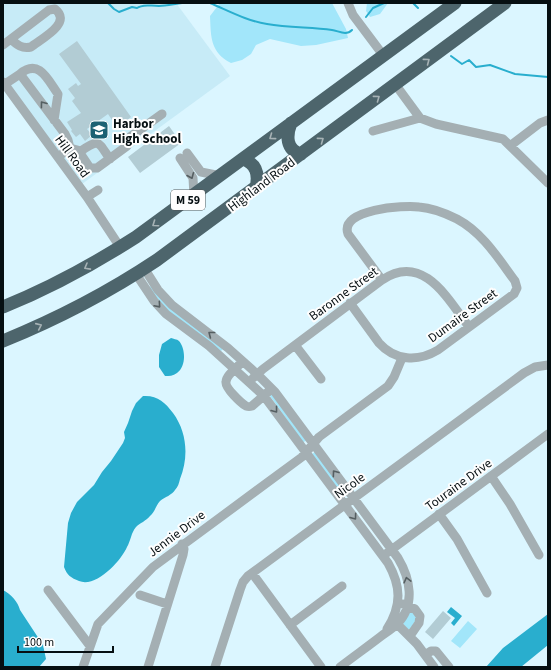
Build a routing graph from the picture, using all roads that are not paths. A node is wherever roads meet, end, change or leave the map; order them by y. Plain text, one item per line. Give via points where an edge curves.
1 (348, 3) edge
2 (455, 3) edge
3 (505, 3) edge
4 (11, 39) junction
5 (3, 45) edge
6 (383, 55) junction
7 (20, 74) junction
8 (4, 83) edge
9 (395, 84) junction
10 (162, 114) dead end
11 (420, 118) junction
12 (54, 120) junction
13 (548, 120) edge
14 (291, 123) junction
15 (373, 131) dead end
16 (510, 146) junction
17 (70, 148) junction
18 (81, 151) junction
19 (301, 154) junction
20 (58, 157) junction
21 (110, 159) junction
22 (243, 159) junction
23 (221, 176) junction
24 (548, 183) edge
25 (256, 188) junction
26 (98, 190) dead end
27 (194, 196) junction
28 (87, 197) junction
29 (120, 247) junction
30 (140, 271) junction
31 (382, 280) junction
32 (350, 303) junction
33 (3, 307) edge
34 (468, 327) junction
35 (3, 341) edge
36 (296, 344) junction
37 (228, 348) junction
38 (221, 356) junction
39 (402, 358) junction
40 (243, 361) junction
41 (548, 366) edge
42 (236, 369) junction
43 (257, 374) junction
44 (321, 379) dead end
45 (250, 382) junction
46 (272, 388) junction
47 (264, 396) junction
48 (546, 439) edge
49 (313, 444) junction
50 (306, 452) junction
51 (491, 476) junction
52 (354, 498) junction
53 (345, 504) junction
54 (439, 514) junction
55 (182, 544) junction
56 (391, 550) junction
57 (539, 554) dead end
58 (382, 556) junction
59 (252, 573) junction
60 (342, 586) dead end
61 (48, 590) dead end
62 (487, 593) dead end
63 (140, 595) dead end
64 (398, 602) junction
65 (168, 604) junction
66 (408, 606) junction
67 (397, 624) junction
68 (290, 625) junction
69 (381, 636) junction
70 (410, 636) junction
71 (90, 646) junction
72 (425, 655) junction
73 (83, 667) edge
74 (148, 667) edge
75 (215, 667) edge
76 (321, 667) edge
77 (340, 667) edge
78 (434, 667) edge
79 (449, 667) edge

1 - 6 street via 353,15
2 - 6 highway, M 59
9 -> 3 highway, Highland Road / M 59
4 - 4 street via 49,10 55,9 61,17 59,24 31,47 22,47
4 - 5 street
6 - 14 highway, M 59
7 - 8 street
12 -> 7 street
7 - 12 street via 31,67 42,72 58,94
8 - 20 street, Hill Road
9 - 11 street
19 -> 9 highway, Highland Road / M 59
10 - 21 street via 130,137 127,146
11 - 15 street
11 - 16 street via 503,139
12 - 17 street via 65,134
13 - 16 street via 540,123
14 - 19 highway via 289,144 294,151
14 -> 22 highway, M 59
16 - 24 street
17 - 18 street
17 - 20 street
18 - 21 street via 96,143
18 - 21 street via 93,169
19 - 25 highway, Highland Road / M 59
20 - 28 street, Hill Road
22 - 23 highway, M 59
22 - 25 highway via 256,169
23 - 27 highway, M 59
23 -> 27 street via 201,172 184,155 193,178
25 - 30 highway, Highland Road / M 59
26 - 28 street
27 -> 29 highway, M 59
28 - 29 street, Hill Road
29 -> 33 highway, M 59 via 66,278
35 -> 30 highway, Highland Road / M 59 via 74,309
37 -> 30 street via 172,306
30 -> 38 street via 154,301 166,314
31 - 32 street, Baronne Street
31 - 34 street, Baronne Street via 394,273 406,271 425,276 440,288
31 - 34 street, Dumaire Street via 348,234 347,228 352,220 377,210 398,206 419,207 449,215 476,232 516,281 517,286 516,291
32 - 36 street, Baronne Street
32 - 39 street via 381,346
34 - 39 street, Dumaire Street via 433,353 419,358
36 - 43 street, Baronne Street
36 - 44 street
37 - 38 street
37 - 40 street
38 - 42 street
39 - 49 street, Jennie Drive via 388,386
40 - 42 street
40 - 43 street
41 - 52 street, Nicole via 538,366 526,371
42 - 45 street
42 - 47 street via 227,379 226,385 244,404 252,406
43 - 45 street, Baronne Street
43 - 46 street
45 - 47 street
46 - 47 street
46 - 49 street
47 -> 50 street
48 - 51 street, Touraine Drive
49 - 50 street, Jennie Drive
52 -> 49 street
50 - 53 street
50 - 55 street, Jennie Drive
51 - 54 street, Touraine Drive
51 - 57 street
52 - 53 street, Nicole
52 - 56 street
53 -> 58 street
53 - 59 street, Nicole
54 - 56 street, Touraine Drive
54 - 62 street via 457,539
55 - 65 street via 184,551
55 - 71 street, Jennie Drive via 152,566 99,622
56 - 58 street, Touraine Drive
66 -> 56 street via 406,575
58 - 64 street via 395,578
59 - 68 street
59 - 75 street, Nicole via 241,586
60 - 68 street
61 - 71 street
63 - 65 street
64 - 66 street
64 - 69 street via 394,616
65 - 74 street
66 - 67 street
66 - 70 street via 417,610 420,616 419,623
67 - 69 street
67 - 70 street
68 - 76 street
69 - 77 street
70 - 72 street
71 - 73 street, Jennie Drive
72 - 78 street
72 - 79 street via 431,651 438,652

